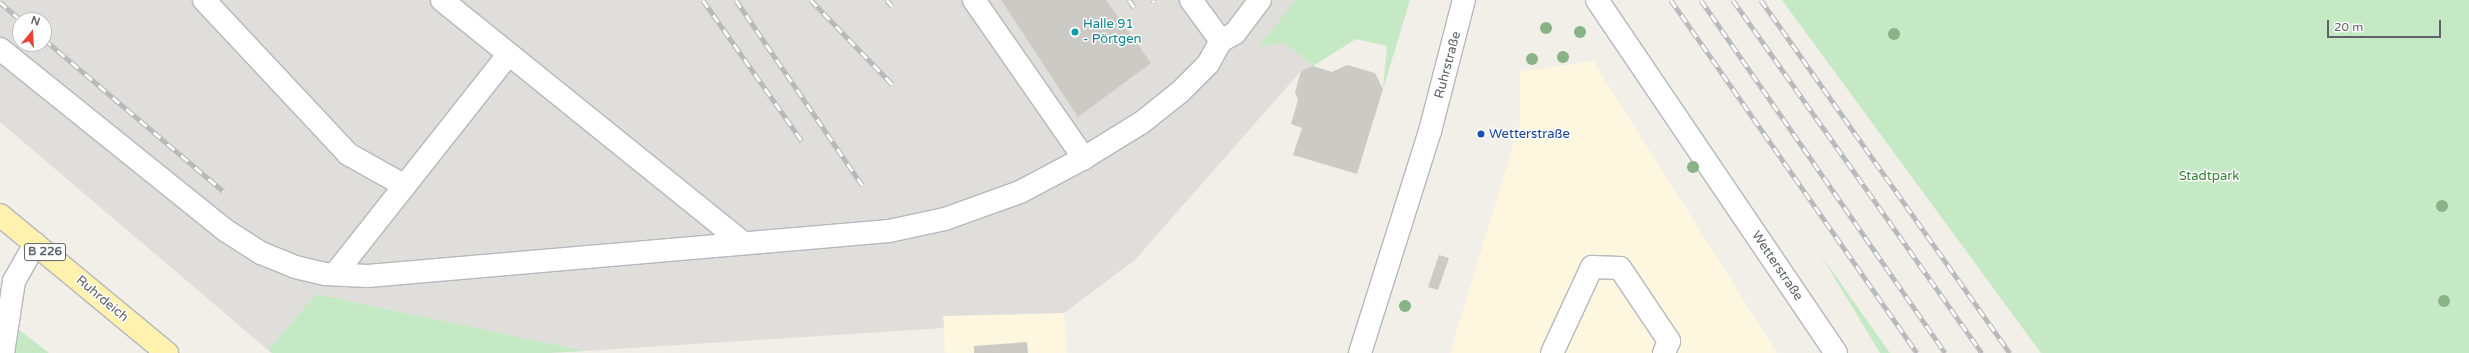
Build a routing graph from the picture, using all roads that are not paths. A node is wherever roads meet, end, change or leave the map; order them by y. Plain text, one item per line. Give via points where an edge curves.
1 (204, 0) edge
2 (442, 0) edge
3 (974, 0) edge
4 (1191, 0) edge
5 (1260, 0) edge
6 (1464, 0) edge
7 (1597, 0) edge
8 (1221, 41) junction
9 (0, 49) edge
10 (509, 54) junction
11 (1084, 158) junction
12 (405, 186) junction
13 (0, 215) edge
14 (743, 243) junction
15 (36, 244) junction
16 (335, 274) junction
17 (3, 353) edge
18 (167, 353) edge
19 (1360, 353) edge
20 (1552, 353) edge
21 (1664, 353) edge
22 (1836, 353) edge

1 - 12 street via 348,154
2 - 10 street
3 - 11 street
4 - 8 street
5 - 8 street via 1235,33
6 - 19 street, Ruhrstraße via 1430,131
7 - 22 street, Wetterstraße
8 - 11 street via 1208,64 1180,92 1141,123
9 - 16 street via 225,230 261,253 295,267
10 - 12 street
10 - 14 street
11 - 14 street via 1020,192 945,219 889,231
12 - 16 street
13 - 15 main road, Ruhrdeich / B 226
14 - 16 street via 368,276
15 - 17 street via 14,281
15 - 18 main road, Ruhrdeich / B 226
20 - 21 street via 1592,267 1620,268 1669,340

